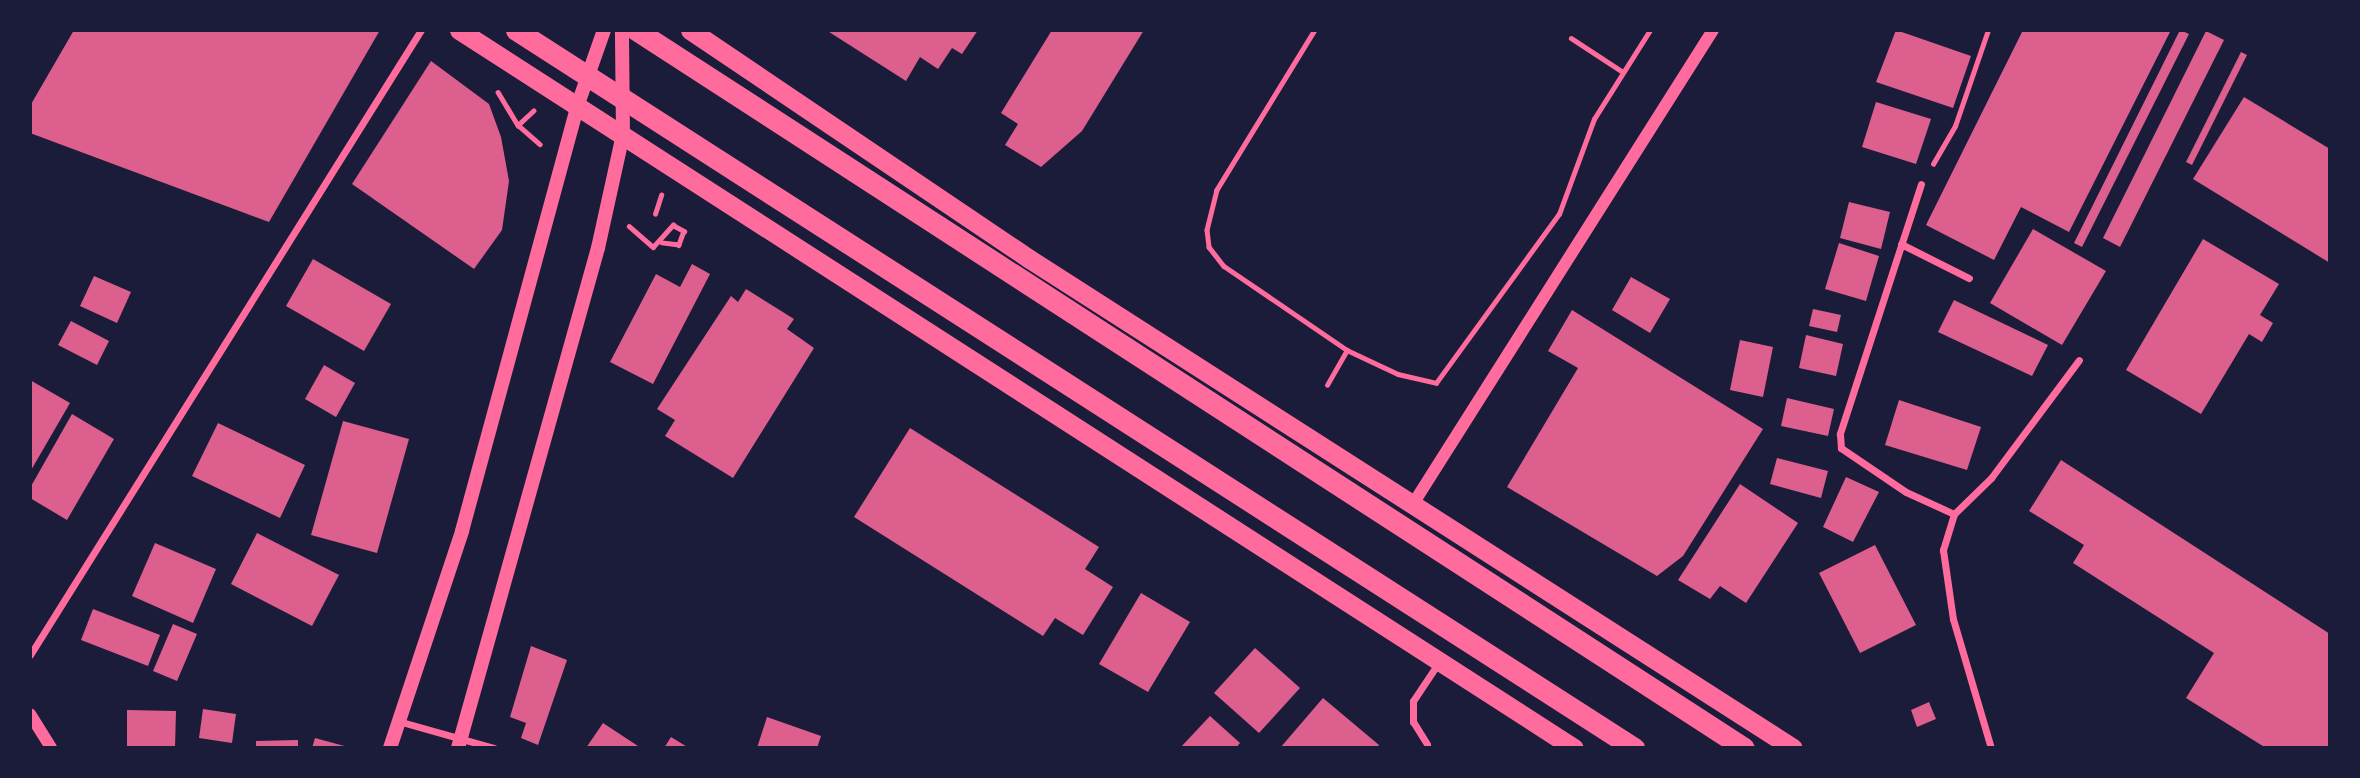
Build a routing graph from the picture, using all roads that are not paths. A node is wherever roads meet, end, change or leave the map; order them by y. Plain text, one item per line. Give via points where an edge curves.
1 (421, 30) edge
2 (459, 30) edge
3 (516, 30) edge
4 (604, 30) edge
5 (622, 30) edge
6 (636, 30) edge
7 (690, 30) edge
8 (1713, 30) edge
9 (578, 104) junction
10 (623, 134) junction
11 (1921, 184) road end
12 (1901, 244) junction
13 (1969, 278) dead end
14 (2080, 360) dead end
15 (1413, 504) junction
16 (1954, 514) junction
17 (30, 655) edge
18 (1439, 662) junction
19 (30, 714) edge
20 (398, 721) junction
21 (460, 743) edge
22 (1427, 744) dead end
23 (51, 748) edge
24 (390, 748) edge
25 (494, 748) edge
26 (1574, 748) edge
27 (1634, 748) edge
28 (1744, 748) edge
29 (1793, 748) edge
30 (1991, 748) edge

1 - 17 street
2 - 9 highway
3 - 27 highway
4 - 9 main road
5 - 10 main road
6 - 28 highway
7 - 15 highway via 1028,258
8 - 15 street
9 - 10 highway
9 - 20 main road via 462,531
10 - 18 highway
10 - 21 main road via 598,248
11 - 12 street
12 - 13 street
12 - 16 street via 1840,434 1841,448 1906,492
14 - 16 street via 1991,478
15 - 29 highway
16 - 30 street via 1943,550 1953,619
18 - 22 street via 1413,701 1413,722
18 - 26 highway
19 - 23 street
20 - 21 street
20 - 24 main road
21 - 25 street

